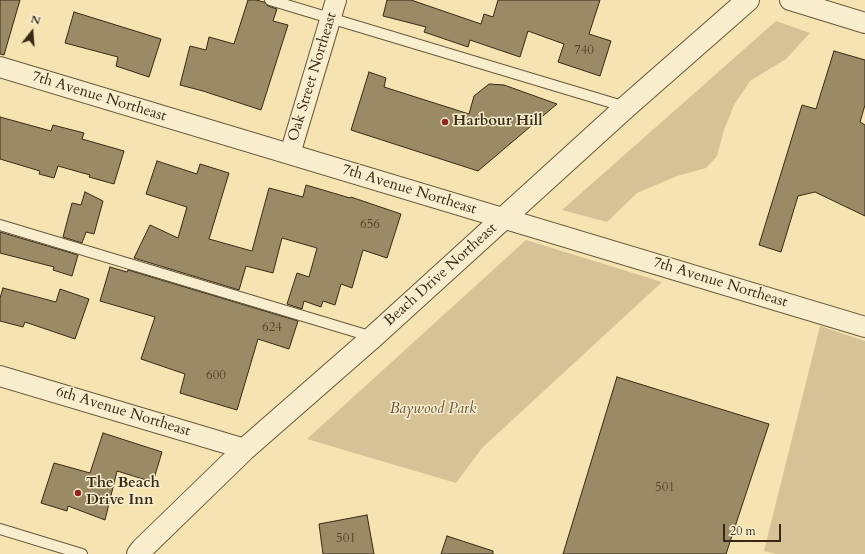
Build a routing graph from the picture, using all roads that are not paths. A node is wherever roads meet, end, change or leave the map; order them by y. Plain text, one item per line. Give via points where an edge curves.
1 (270, 0) edge
2 (748, 0) edge
3 (790, 0) edge
4 (334, 9) edge
5 (865, 23) edge
6 (0, 67) edge
7 (626, 107) junction
8 (290, 154) junction
9 (504, 218) junction
10 (0, 225) edge
11 (865, 327) edge
12 (372, 337) junction
13 (0, 376) edge
14 (245, 450) junction
15 (0, 529) edge
16 (82, 554) edge
17 (138, 554) edge

1 - 4 lane
2 - 7 street, Beach Drive Northeast
3 - 5 street
4 - 7 lane
4 - 8 street, Oak Street Northeast
6 - 8 street, 7th Avenue Northeast
7 - 9 street, Beach Drive Northeast
8 - 9 street, 7th Avenue Northeast
9 - 11 street, 7th Avenue Northeast
9 - 12 street, Beach Drive Northeast
10 - 12 lane
12 - 14 street, Beach Drive Northeast
13 - 14 street, 6th Avenue Northeast
14 - 17 street, Beach Drive Northeast
15 - 16 lane

